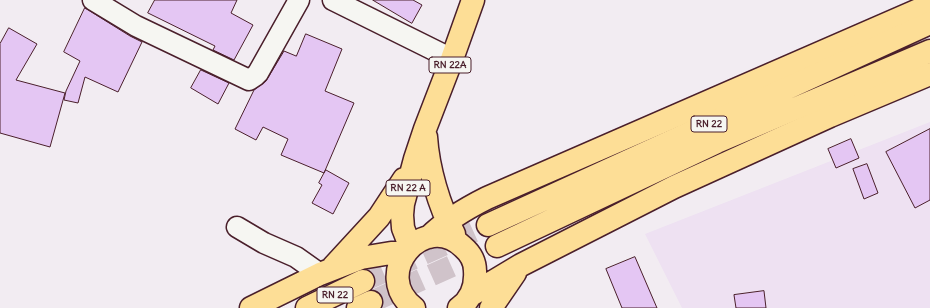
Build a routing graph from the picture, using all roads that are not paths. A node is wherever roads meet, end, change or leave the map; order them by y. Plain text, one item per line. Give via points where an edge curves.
1 (93, 0) edge
2 (299, 0) edge
3 (333, 0) edge
4 (473, 0) edge
5 (930, 5) edge
6 (930, 23) edge
7 (930, 51) edge
8 (452, 59) junction
9 (930, 74) edge
10 (425, 130) junction
11 (415, 159) junction
12 (447, 221) junction
13 (488, 225) tunnel mouth
14 (237, 227) dead end
15 (458, 242) junction
16 (414, 245) junction
17 (496, 246) tunnel mouth
18 (521, 265) junction
19 (325, 273) junction
20 (363, 281) tunnel mouth
21 (465, 302) edge
22 (251, 308) edge
23 (307, 308) edge
24 (414, 308) edge
25 (491, 308) edge

1 - 2 street via 136,26 249,80 258,73
3 - 8 street
4 - 8 main road, RN 22A
5 - 12 main road via 487,198
6 - 13 main road, RN 22
7 - 17 main road, RN 22 via 717,142
8 - 10 main road, RN 22A
9 - 18 main road via 674,187
10 - 11 main road, RN 22 A
10 - 12 main road via 431,173
11 - 16 main road, RN 22 A via 402,215 403,228
11 - 19 main road via 379,217
12 - 15 main road
12 - 16 main road
14 - 19 street
15 - 16 main road via 439,236
15 - 21 main road via 469,253 475,266 476,281
16 - 19 main road via 391,253 361,258
16 - 24 main road via 400,263 398,274 402,295
18 - 21 main road
18 - 25 main road
19 - 22 main road
20 - 23 main road, RN 22

